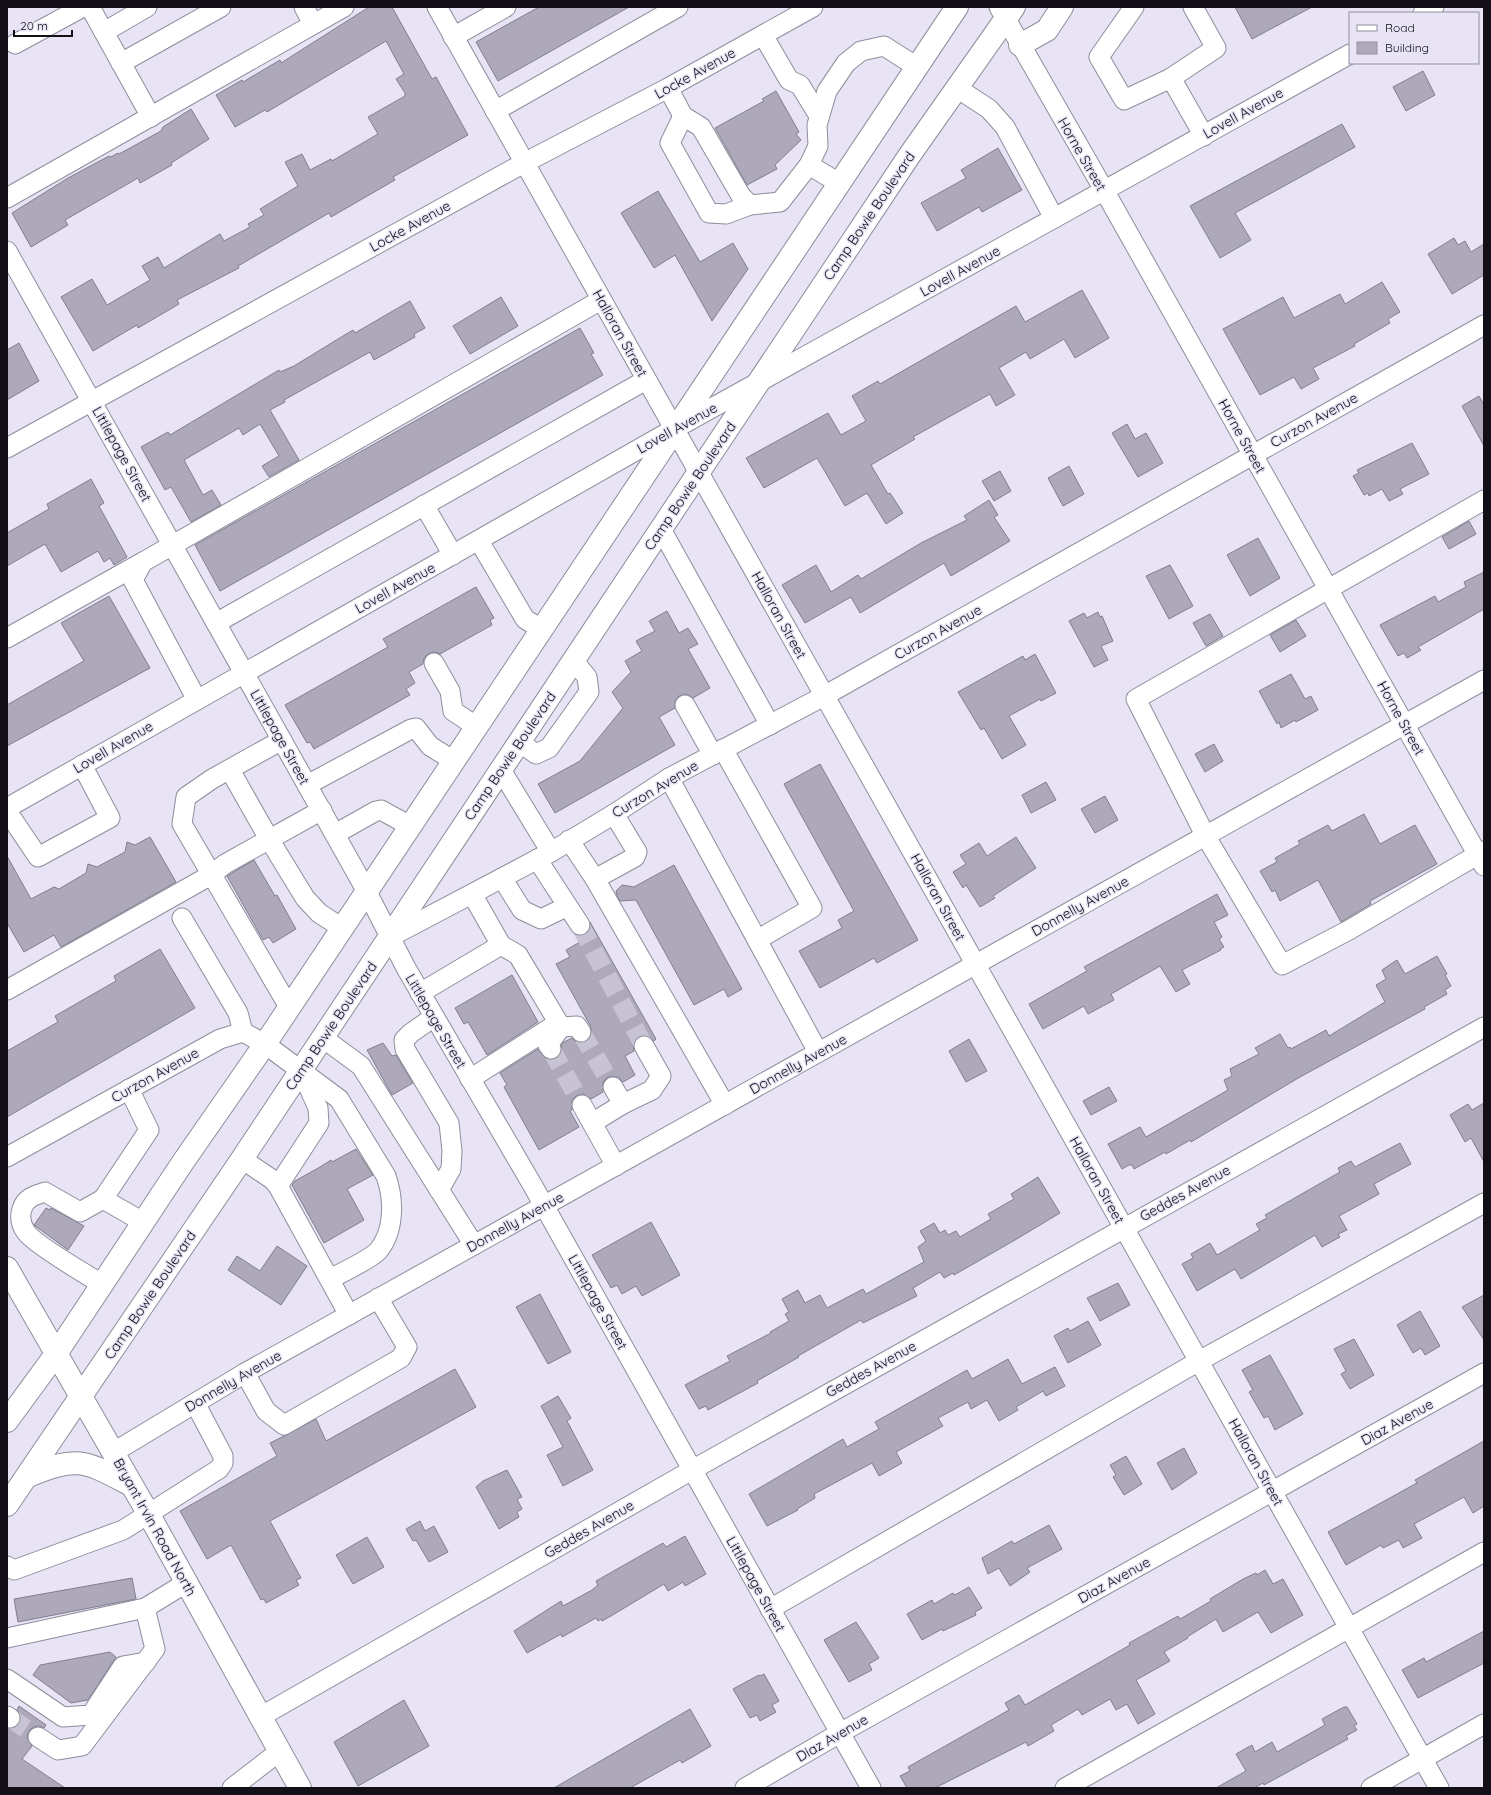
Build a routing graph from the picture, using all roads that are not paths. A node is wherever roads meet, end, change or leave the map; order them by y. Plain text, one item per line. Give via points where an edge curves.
1 (83, 7) edge
2 (90, 7) edge
3 (147, 7) edge
4 (221, 7) edge
5 (304, 7) edge
6 (344, 7) edge
7 (437, 7) edge
8 (506, 7) edge
9 (678, 7) edge
10 (814, 7) edge
11 (957, 7) edge
12 (1062, 7) edge
13 (1134, 7) edge
14 (1193, 7) edge
15 (1434, 7) edge
16 (1006, 11) edge
17 (1425, 12) edge
18 (783, 14) edge
19 (313, 24) junction
20 (104, 32) junction
21 (764, 35) junction
22 (453, 36) junction
23 (15, 44) dead end
24 (1020, 45) junction
25 (1349, 55) edge
26 (121, 63) junction
27 (917, 67) junction
28 (1171, 78) junction
29 (668, 88) junction
30 (957, 88) junction
31 (495, 111) junction
32 (151, 116) junction
33 (683, 116) junction
34 (819, 116) junction
35 (1204, 136) junction
36 (524, 163) junction
37 (809, 165) junction
38 (839, 183) junction
39 (1104, 190) junction
40 (7, 198) edge
41 (750, 205) junction
42 (1054, 218) junction
43 (7, 251) edge
44 (602, 300) junction
45 (1484, 325) edge
46 (646, 380) junction
47 (758, 385) junction
48 (92, 401) junction
49 (674, 429) junction
50 (7, 448) edge
51 (1253, 455) junction
52 (699, 472) junction
53 (1484, 500) edge
54 (424, 505) junction
55 (661, 529) junction
56 (479, 540) junction
57 (173, 545) junction
58 (453, 555) junction
59 (143, 562) junction
60 (1329, 590) junction
61 (216, 623) junction
62 (541, 629) junction
63 (7, 638) edge
64 (574, 661) junction
65 (434, 663) dead end
66 (244, 673) junction
67 (1484, 680) edge
68 (824, 696) junction
69 (197, 700) junction
70 (686, 705) dead end
71 (1404, 724) junction
72 (770, 725) junction
73 (477, 727) junction
74 (282, 740) junction
75 (519, 742) junction
76 (718, 752) junction
77 (454, 761) junction
78 (82, 765) junction
79 (230, 770) junction
80 (501, 770) junction
81 (669, 778) junction
82 (307, 785) junction
83 (7, 808) edge
84 (322, 810) junction
85 (7, 811) edge
86 (614, 814) junction
87 (410, 826) junction
88 (335, 834) junction
89 (1206, 835) junction
90 (269, 839) junction
91 (569, 840) junction
92 (544, 855) junction
93 (1482, 857) edge
94 (211, 875) junction
95 (502, 878) junction
96 (595, 879) junction
97 (366, 890) junction
98 (472, 894) junction
99 (566, 907) junction
100 (182, 918) dead end
101 (580, 925) tunnel mouth
102 (342, 928) junction
103 (390, 937) junction
104 (757, 940) junction
105 (501, 945) junction
106 (976, 964) junction
107 (7, 990) edge
108 (420, 993) junction
109 (290, 1007) junction
110 (434, 1017) junction
111 (559, 1025) junction
112 (1484, 1027) edge
113 (243, 1032) junction
114 (581, 1032) tunnel mouth
115 (323, 1038) junction
116 (265, 1044) junction
117 (644, 1046) tunnel mouth
118 (551, 1049) tunnel mouth
119 (818, 1052) junction
120 (301, 1070) junction
121 (470, 1079) junction
122 (614, 1087) tunnel mouth
123 (129, 1089) junction
124 (623, 1104) junction
125 (582, 1105) tunnel mouth
126 (725, 1105) junction
127 (592, 1123) junction
128 (7, 1157) edge
129 (242, 1159) junction
130 (616, 1166) junction
131 (278, 1186) junction
132 (439, 1190) junction
133 (103, 1199) junction
134 (1484, 1203) edge
135 (544, 1206) junction
136 (143, 1222) junction
137 (1123, 1228) junction
138 (474, 1245) junction
139 (7, 1268) edge
140 (330, 1279) junction
141 (102, 1284) junction
142 (378, 1298) junction
143 (349, 1315) junction
144 (56, 1354) junction
145 (1199, 1361) junction
146 (245, 1373) junction
147 (1484, 1373) edge
148 (81, 1398) junction
149 (196, 1403) junction
150 (7, 1421) edge
151 (114, 1452) junction
152 (692, 1470) junction
153 (28, 1476) junction
154 (131, 1485) junction
155 (1272, 1492) junction
156 (7, 1505) edge
157 (148, 1513) junction
158 (1484, 1552) edge
159 (9, 1573) edge
160 (186, 1583) junction
161 (145, 1608) junction
162 (770, 1609) junction
163 (1349, 1629) junction
164 (7, 1638) edge
165 (146, 1662) junction
166 (7, 1679) edge
167 (260, 1717) junction
168 (1484, 1724) edge
169 (840, 1733) junction
170 (38, 1737) tunnel mouth
171 (280, 1751) junction
172 (1423, 1759) junction
173 (232, 1788) edge
174 (300, 1788) edge
175 (746, 1788) edge
176 (871, 1788) edge
177 (1065, 1788) edge
178 (1371, 1788) edge
179 (1439, 1788) edge

1 - 23 street
2 - 20 street
3 - 20 street
4 - 26 street
5 - 19 street
6 - 19 street
7 - 22 street, Halloran Street
8 - 22 street
9 - 31 street
10 - 18 street, Locke Avenue
11 - 27 main road
12 - 24 main road via 1047,30
13 - 28 street via 1099,57 1124,100
14 - 28 street via 1216,48
15 - 17 street
16 - 24 street, Horne Street
16 - 30 main road, Camp Bowie Boulevard
18 - 21 street, Locke Avenue
19 - 32 street
20 - 26 street
21 - 29 street, Locke Avenue
21 - 34 street via 789,80 800,85
22 - 31 street, Halloran Street
24 - 39 street, Horne Street
25 - 35 street, Lovell Avenue
26 - 32 street
27 - 34 street via 884,46 861,51 846,63 827,91
27 - 38 main road
28 - 35 street
29 - 33 street
29 - 36 street, Locke Avenue
30 - 42 street via 989,109 1005,127
30 - 47 main road, Camp Bowie Boulevard via 908,156
31 - 36 street, Halloran Street
32 - 40 street
33 - 41 street via 701,127 741,196
33 - 41 street via 670,143 709,213 726,214
34 - 37 street via 818,146
35 - 39 street, Lovell Avenue
36 - 44 street, Halloran Street
36 - 48 street, Locke Avenue
37 - 38 street
37 - 41 street via 780,202
38 - 49 main road
39 - 42 street, Lovell Avenue
39 - 51 street, Horne Street
42 - 47 street, Lovell Avenue
43 - 48 street, Littlepage Street
44 - 46 street, Halloran Street
44 - 57 street
45 - 51 street, Curzon Avenue
46 - 49 street, Halloran Street
46 - 54 street
47 - 49 street, Lovell Avenue
47 - 52 main road, Camp Bowie Boulevard
48 - 50 street, Locke Avenue
48 - 57 street, Littlepage Street
49 - 52 street, Halloran Street
49 - 56 street, Lovell Avenue
49 - 62 main road
51 - 60 street, Horne Street
51 - 68 street, Curzon Avenue
52 - 55 main road, Camp Bowie Boulevard
52 - 68 street, Halloran Street
53 - 60 street
54 - 58 street
54 - 61 street
55 - 64 main road, Camp Bowie Boulevard
55 - 72 street
56 - 58 street, Lovell Avenue
56 - 62 street via 525,619
57 - 59 street
57 - 61 street, Littlepage Street
58 - 66 street, Lovell Avenue
59 - 63 street
59 - 69 street via 133,580
60 - 71 street, Horne Street
60 - 89 street via 1136,699
61 - 66 street, Littlepage Street
62 - 73 main road
64 - 75 main road, Camp Bowie Boulevard
64 - 75 street via 587,678 589,692 549,748 536,754
65 - 73 street via 450,692 453,711
66 - 69 street, Lovell Avenue
66 - 74 street, Littlepage Street
67 - 71 street, Donnelly Avenue
68 - 72 street, Curzon Avenue
68 - 106 street, Halloran Street
69 - 78 street, Lovell Avenue
70 - 76 street
71 - 89 street, Donnelly Avenue
71 - 93 street, Horne Street
72 - 76 street, Curzon Avenue
73 - 77 main road
74 - 79 street
74 - 82 street, Littlepage Street
75 - 80 main road, Camp Bowie Boulevard
76 - 81 street, Curzon Avenue
76 - 104 street via 812,908
77 - 82 street via 430,746 416,728
77 - 87 main road
78 - 83 street, Lovell Avenue
78 - 85 street via 110,818 38,856
79 - 90 street
79 - 94 street via 186,797 182,824
80 - 92 street
80 - 103 main road, Camp Bowie Boulevard
81 - 86 street, Curzon Avenue
81 - 104 street
82 - 84 street, Littlepage Street
84 - 88 street, Littlepage Street
84 - 90 street
86 - 91 street, Curzon Avenue
86 - 96 street via 637,852 635,857
87 - 88 street via 381,810
87 - 97 main road
88 - 97 street, Littlepage Street
89 - 93 street via 1282,965
89 - 106 street, Donnelly Avenue
90 - 94 street
90 - 102 street via 305,898 319,913
91 - 92 street, Curzon Avenue
91 - 96 street
92 - 95 street, Curzon Avenue
92 - 99 street
94 - 107 street
94 - 109 street
95 - 98 street, Curzon Avenue
95 - 99 street via 522,910 541,919
96 - 126 street
97 - 102 main road
97 - 103 street, Littlepage Street
98 - 103 street, Curzon Avenue
98 - 105 street
99 - 101 street
100 - 113 street via 238,1013
102 - 109 main road
103 - 108 street, Littlepage Street
103 - 115 main road, Camp Bowie Boulevard
104 - 119 street
105 - 108 street
105 - 111 street via 518,955
106 - 119 street, Donnelly Avenue
106 - 137 street, Halloran Street
108 - 110 street, Littlepage Street
109 - 116 main road
110 - 121 street, Littlepage Street
110 - 132 street via 404,1040 405,1049 449,1123 451,1169
111 - 114 street via 576,1026
111 - 118 street via 548,1045
111 - 121 street
112 - 137 street, Geddes Avenue
113 - 116 street
113 - 123 street, Curzon Avenue via 220,1039
115 - 120 main road, Camp Bowie Boulevard
115 - 132 street via 361,1066
116 - 120 street
116 - 136 main road
117 - 124 street via 661,1076 652,1090
119 - 126 street, Donnelly Avenue
120 - 129 main road, Camp Bowie Boulevard
120 - 131 street via 318,1108 319,1123
120 - 140 street via 333,1093 344,1105 386,1176 390,1194 391,1216 386,1237 378,1251
121 - 135 street, Littlepage Street
122 - 124 street
123 - 128 street, Curzon Avenue
123 - 133 street via 149,1130
124 - 127 street
125 - 127 street
126 - 130 street, Donnelly Avenue
127 - 130 street
129 - 131 street
129 - 148 main road, Camp Bowie Boulevard
130 - 135 street, Donnelly Avenue
131 - 140 street
132 - 138 street
133 - 136 street
133 - 141 street via 80,1212 45,1192 33,1195 23,1204 20,1216 21,1224 30,1237
134 - 145 street
135 - 138 street, Donnelly Avenue
135 - 152 street, Littlepage Street
136 - 141 main road
137 - 145 street, Halloran Street
137 - 152 street, Geddes Avenue
138 - 142 street, Donnelly Avenue
139 - 144 main road, Bryant Irvin Road North
140 - 143 street
141 - 144 main road
142 - 143 street, Donnelly Avenue
142 - 146 street via 407,1346 401,1358 328,1401 284,1425 266,1411
143 - 146 street, Donnelly Avenue
144 - 148 main road, Bryant Irvin Road North
144 - 150 main road
145 - 155 street, Halloran Street
145 - 162 street
146 - 149 street, Donnelly Avenue
147 - 155 street, Diaz Avenue
148 - 151 main road, Bryant Irvin Road North
148 - 153 main road, Camp Bowie Boulevard
149 - 151 street, Donnelly Avenue
149 - 157 street via 223,1456 223,1463 219,1469
151 - 154 main road, Bryant Irvin Road North
152 - 162 street, Littlepage Street
152 - 167 street, Geddes Avenue
153 - 154 main road via 51,1466 81,1462 95,1466
153 - 156 main road, Camp Bowie Boulevard
154 - 157 main road, Bryant Irvin Road North
155 - 163 street, Halloran Street
155 - 169 street, Diaz Avenue
157 - 159 street via 123,1530
157 - 160 main road, Bryant Irvin Road North
158 - 163 street
160 - 161 street
160 - 167 main road, Bryant Irvin Road North
161 - 164 street
161 - 165 street via 155,1649
162 - 169 street, Littlepage Street
163 - 172 street, Halloran Street
163 - 177 street
165 - 166 street via 123,1666 91,1715 63,1716
165 - 170 street via 82,1746 58,1750
167 - 171 main road, Bryant Irvin Road North
168 - 172 street
169 - 175 street, Diaz Avenue
169 - 176 street, Littlepage Street
171 - 173 street
171 - 174 main road, Bryant Irvin Road North
172 - 178 street
172 - 179 street, Halloran Street

